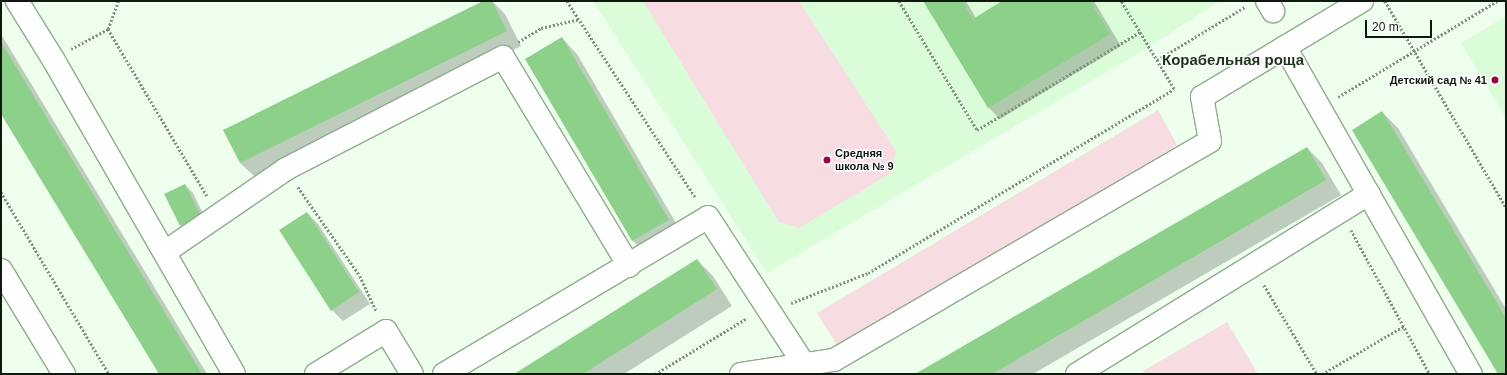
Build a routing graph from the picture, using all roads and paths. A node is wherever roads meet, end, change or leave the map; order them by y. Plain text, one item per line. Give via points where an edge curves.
1 (17, 1) edge
2 (118, 1) edge
3 (566, 1) edge
4 (899, 1) edge
5 (1121, 1) edge
6 (1362, 1) edge
7 (1384, 1) edge
8 (1497, 1) edge
9 (1262, 6) edge
10 (579, 20) junction
11 (108, 29) junction
12 (1140, 32) junction
13 (1285, 47) junction
14 (1414, 53) junction
15 (503, 57) junction
16 (53, 59) junction
17 (1157, 60) junction
18 (1320, 107) junction
19 (286, 169) junction
20 (1, 192) edge
21 (1369, 194) junction
22 (1506, 207) edge
23 (1341, 211) junction
24 (218, 216) junction
25 (708, 217) junction
26 (165, 252) junction
27 (1253, 265) junction
28 (629, 266) junction
29 (1, 270) edge
30 (769, 310) junction
31 (1404, 326) junction
32 (386, 331) junction
33 (805, 366) junction
34 (838, 367) edge
35 (64, 374) edge
36 (109, 374) edge
37 (234, 374) edge
38 (316, 374) edge
39 (412, 374) edge
40 (444, 374) edge
41 (655, 374) edge
42 (742, 374) edge
43 (1077, 374) edge
44 (1316, 374) edge
45 (1322, 374) edge
46 (1430, 374) edge
47 (1471, 374) edge

1 - 16 street
2 - 11 path
3 - 10 path
4 - 12 path via 977,130
5 - 12 path
6 - 13 street
7 - 14 path
8 - 14 path
9 - 17 path
10 - 15 path via 541,28 517,42
10 - 25 path
11 - 16 path
11 - 24 path
12 - 17 path
13 - 18 street
13 - 34 street via 1202,97 1210,141
14 - 18 path
14 - 22 path
15 - 19 street
15 - 28 street
16 - 26 street
17 - 30 path via 1174,90 868,273
18 - 21 street
19 - 24 street
19 - 32 path via 360,276
20 - 36 path
21 - 23 street
21 - 47 street
23 - 27 street
23 - 31 path
24 - 26 street
25 - 28 street
25 - 30 street
26 - 37 street
27 - 43 street
27 - 44 path
28 - 40 street
29 - 35 street
30 - 33 street
30 - 41 path via 738,321
31 - 45 path
31 - 46 path
32 - 38 street
32 - 39 street
33 - 34 street
33 - 42 street

